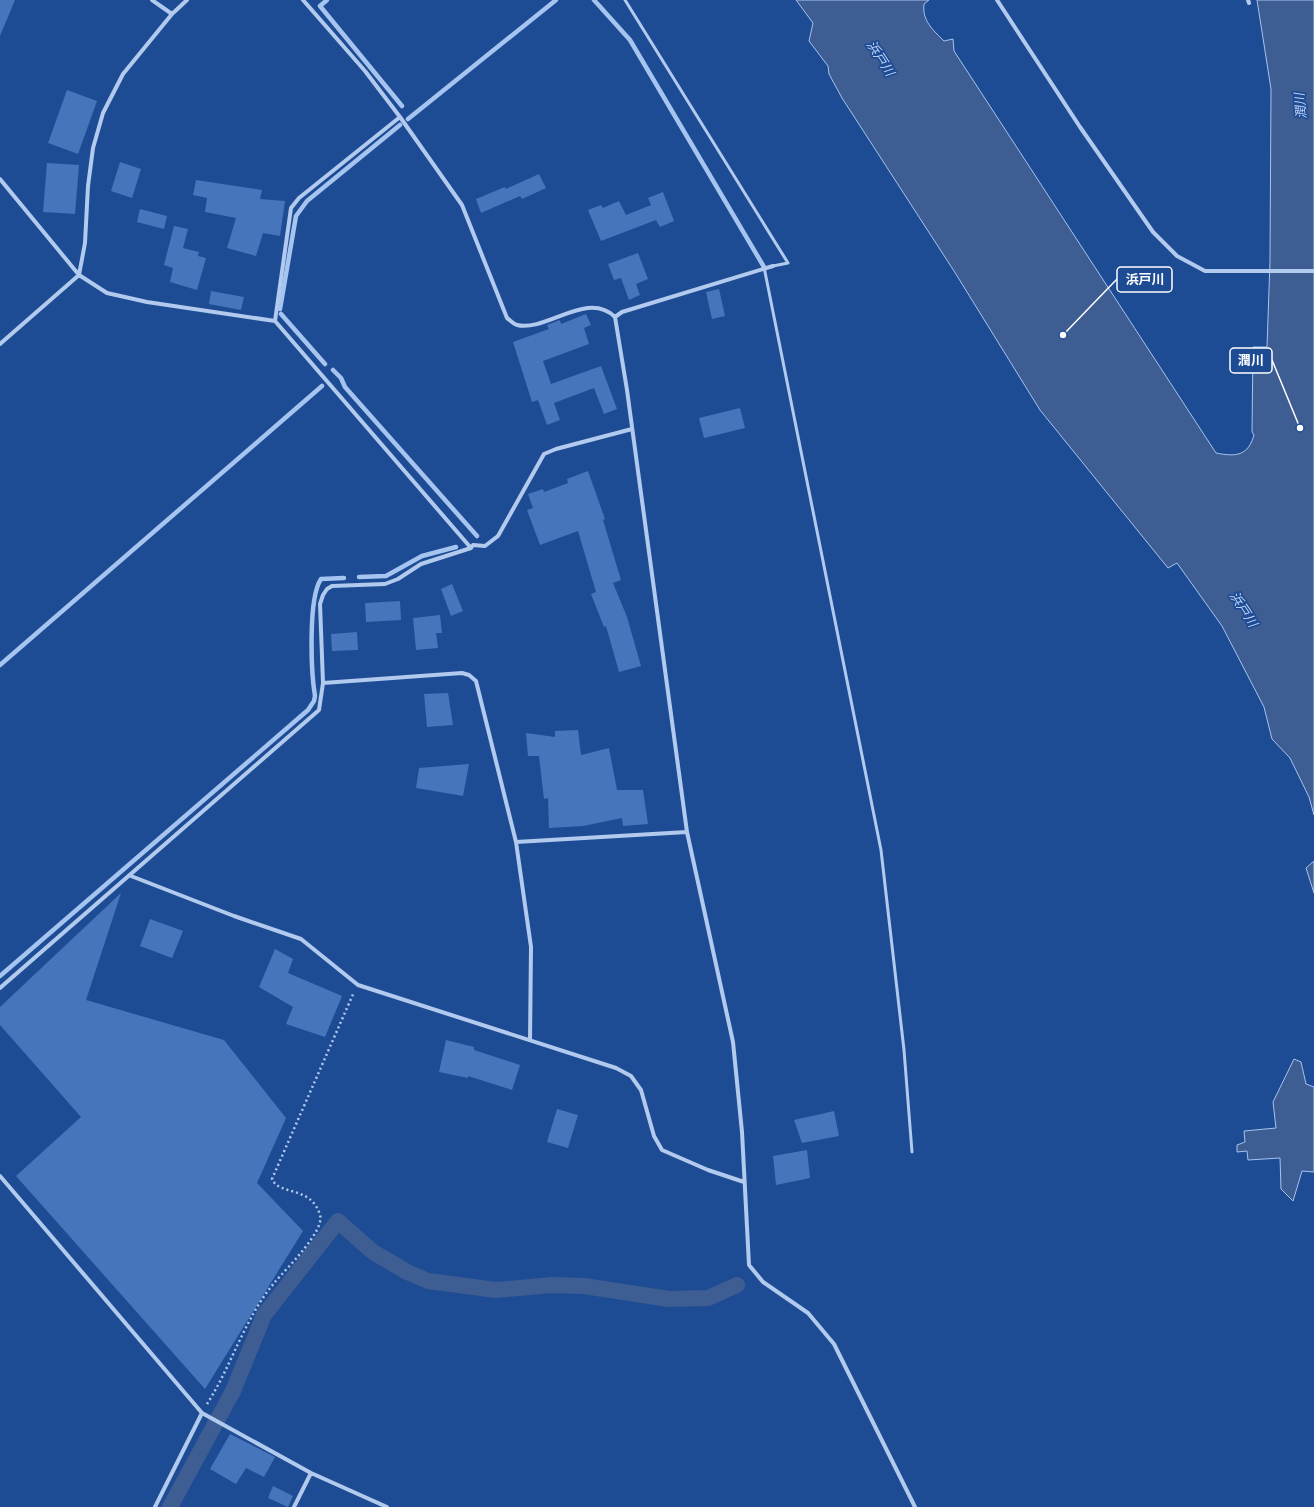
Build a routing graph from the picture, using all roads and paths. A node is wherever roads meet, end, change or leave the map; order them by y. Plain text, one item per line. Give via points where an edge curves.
1 (152, 0) edge
2 (187, 0) edge
3 (303, 0) edge
4 (626, 0) edge
5 (997, 0) edge
6 (172, 14) junction
7 (400, 117) junction
8 (0, 179) edge
9 (773, 266) joint
10 (764, 268) junction
11 (1314, 271) edge
12 (79, 275) junction
13 (615, 317) junction
14 (275, 321) junction
15 (0, 344) edge
16 (632, 429) junction
17 (472, 548) junction
18 (323, 683) junction
19 (687, 832) junction
20 (516, 842) junction
21 (131, 876) junction
22 (358, 985) junction
23 (0, 988) edge
24 (530, 1040) junction
25 (912, 1152) dead end
26 (0, 1176) edge
27 (744, 1182) junction
28 (202, 1413) junction
29 (311, 1473) junction
30 (155, 1507) edge
31 (294, 1507) edge
32 (387, 1507) edge
33 (915, 1507) edge

1 - 6 street
2 - 6 street
3 - 7 street via 365,71
4 - 9 lane via 788,263
5 - 11 street via 1080,127 1149,226 1177,256 1205,271
6 - 12 street via 123,74 103,113 93,148 85,243
7 - 13 street via 462,205 507,318 516,325 528,325 591,307 608,310
7 - 14 street via 299,198 291,208
8 - 12 street
9 - 10 street
10 - 13 street via 622,312
10 - 25 lane via 881,850 904,1050
12 - 14 street via 108,293 147,302
12 - 15 street
13 - 16 street
14 - 17 street
16 - 17 street via 544,454 498,536 485,546 473,545
16 - 19 street
17 - 18 street via 421,564 385,584 332,586 327,590 320,604
18 - 20 street via 462,673 469,675 476,681
18 - 21 street via 319,710 314,716
19 - 20 street
19 - 27 street via 733,1042
20 - 24 street via 531,947
21 - 22 street via 301,939
21 - 23 street
22 - 24 street
22 - 28 path via 272,1179 282,1187 307,1195 317,1205 321,1217 316,1233 270,1288
24 - 27 street via 616,1068 631,1076 641,1090 654,1136 662,1150
26 - 28 street
27 - 33 street via 749,1265 763,1282 808,1312 834,1344
28 - 29 street
28 - 30 street
29 - 31 street
29 - 32 street

